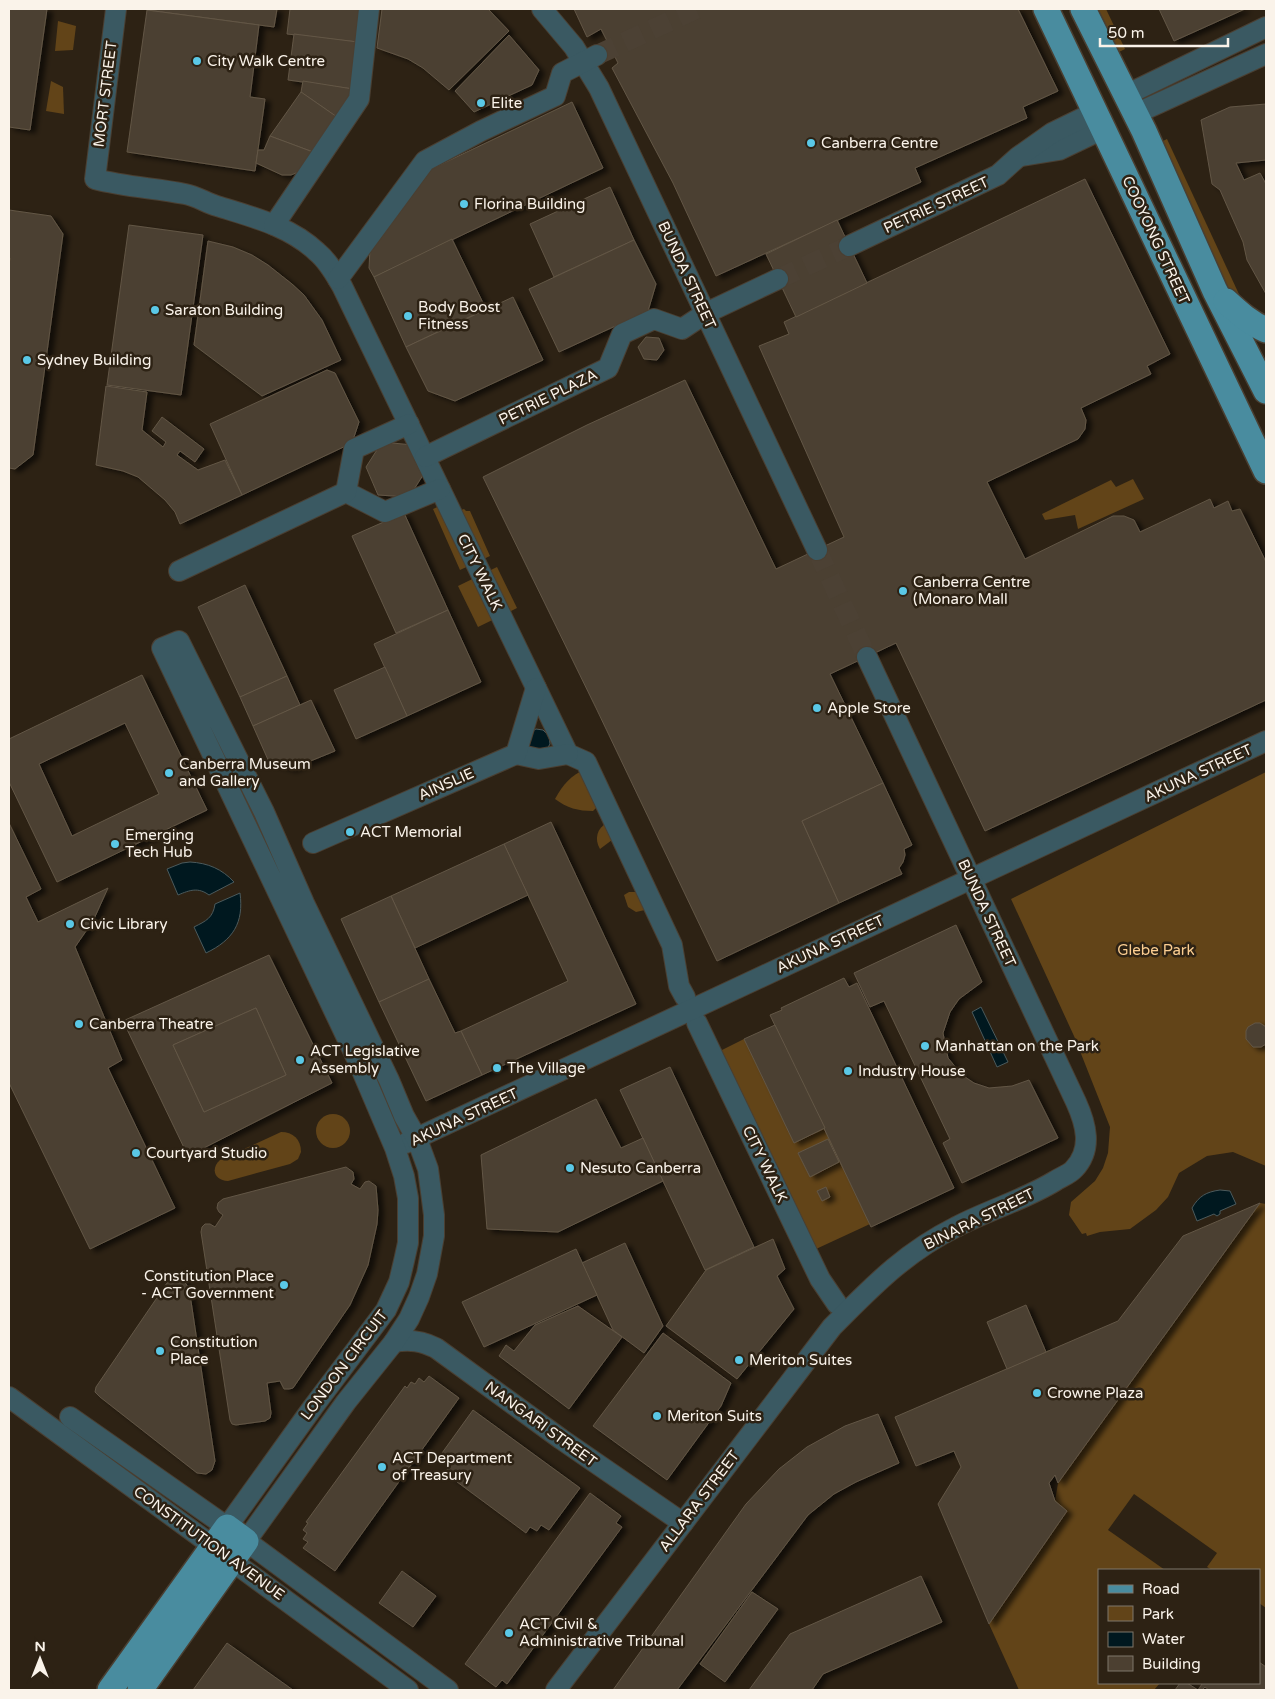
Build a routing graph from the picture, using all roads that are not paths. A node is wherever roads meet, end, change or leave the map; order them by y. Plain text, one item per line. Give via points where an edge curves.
1 (116, 9) edge
2 (369, 9) edge
3 (542, 9) edge
4 (1046, 9) edge
5 (1083, 9) edge
6 (1266, 27) edge
7 (1266, 54) edge
8 (590, 59) junction
9 (1142, 100) junction
10 (1099, 120) junction
11 (94, 179) joint
12 (274, 225) junction
13 (849, 246) tunnel mouth
14 (338, 278) junction
15 (778, 279) tunnel mouth
16 (1215, 291) junction
17 (706, 313) junction
18 (1266, 330) edge
19 (1259, 358) edge
20 (1223, 381) junction
21 (1266, 390) edge
22 (409, 424) junction
23 (1258, 432) edge
24 (425, 456) junction
25 (1266, 471) edge
26 (440, 489) junction
27 (346, 492) junction
28 (817, 550) tunnel mouth
29 (179, 571) dead end
30 (867, 657) tunnel mouth
31 (536, 688) junction
32 (1266, 741) edge
33 (516, 754) junction
34 (568, 754) junction
35 (264, 812) junction
36 (313, 843) dead end
37 (258, 849) junction
38 (972, 878) junction
39 (277, 889) junction
40 (304, 903) junction
41 (685, 997) dead end
42 (697, 1023) dead end
43 (417, 1139) junction
44 (395, 1148) junction
45 (1074, 1170) joint
46 (841, 1309) junction
47 (394, 1342) junction
48 (9, 1397) edge
49 (70, 1417) dead end
50 (683, 1523) junction
51 (229, 1544) junction
52 (110, 1690) edge
53 (140, 1690) edge
54 (408, 1690) edge
55 (448, 1690) edge
56 (556, 1690) edge

1 - 11 street, MORT STREET
2 - 12 street via 359,99
3 - 8 street, BUNDA STREET via 574,47
4 - 10 main road, COOYONG STREET
5 - 9 main road
6 - 9 street
7 - 9 street
8 - 14 street via 562,74 555,96 481,130 425,161
8 - 17 street, BUNDA STREET via 599,88
9 - 10 main road, PETRIE STREET
9 - 16 main road
10 - 13 street, PETRIE STREET via 1059,150 1018,157 998,176
10 - 20 main road, COOYONG STREET
11 - 12 street, CITY WALK via 187,194
12 - 14 street, CITY WALK via 317,252
14 - 22 street, CITY WALK
15 - 17 street
16 - 18 main road via 1245,319
16 - 19 main road
17 - 24 street, PETRIE PLAZA via 682,328 654,319 622,334 608,368
17 - 28 street, BUNDA STREET
19 - 20 main road
19 - 21 main road
20 - 23 main road, COOYONG STREET
22 - 24 street, CITY WALK
22 - 27 street via 354,449
23 - 25 main road, COOYONG STREET
24 - 26 street, CITY WALK
26 - 27 street via 385,512
26 - 31 street, CITY WALK
27 - 29 street
30 - 38 street, BUNDA STREET
31 - 33 street
31 - 34 street, CITY WALK
32 - 38 street, AKUNA STREET
33 - 34 street via 539,759
33 - 36 street, AINSLIE
34 - 41 street via 586,762 672,945 679,986
35 - 37 street
35 - 37 street, LONDON CIRCUIT via 171,644
35 - 40 street, LONDON CIRCUIT
37 - 39 street, LONDON CIRCUIT
38 - 43 street, AKUNA STREET
38 - 45 street, BUNDA STREET via 1083,1118 1087,1136 1084,1154
39 - 40 street
39 - 44 street, LONDON CIRCUIT
40 - 43 street, LONDON CIRCUIT
42 - 46 street, CITY WALK via 820,1278
43 - 44 street, AKUNA STREET
43 - 47 street, LONDON CIRCUIT via 432,1190 434,1236 419,1298
44 - 51 street, LONDON CIRCUIT via 404,1176 409,1219 408,1243 399,1282 386,1310 312,1407
45 - 46 street, BINARA STREET via 1038,1191 956,1226 921,1246
46 - 50 street, ALLARA STREET via 832,1326
47 - 50 street, NANGARI STREET via 416,1341 436,1348
47 - 51 street, LONDON CIRCUIT
48 - 51 street, CONSTITUTION AVENUE
49 - 51 street, CONSTITUTION AVENUE
50 - 56 street, ALLARA STREET
51 - 52 main road, LONDON CIRCUIT
51 - 53 main road, LONDON CIRCUIT
51 - 54 street, CONSTITUTION AVENUE
51 - 55 street, CONSTITUTION AVENUE

